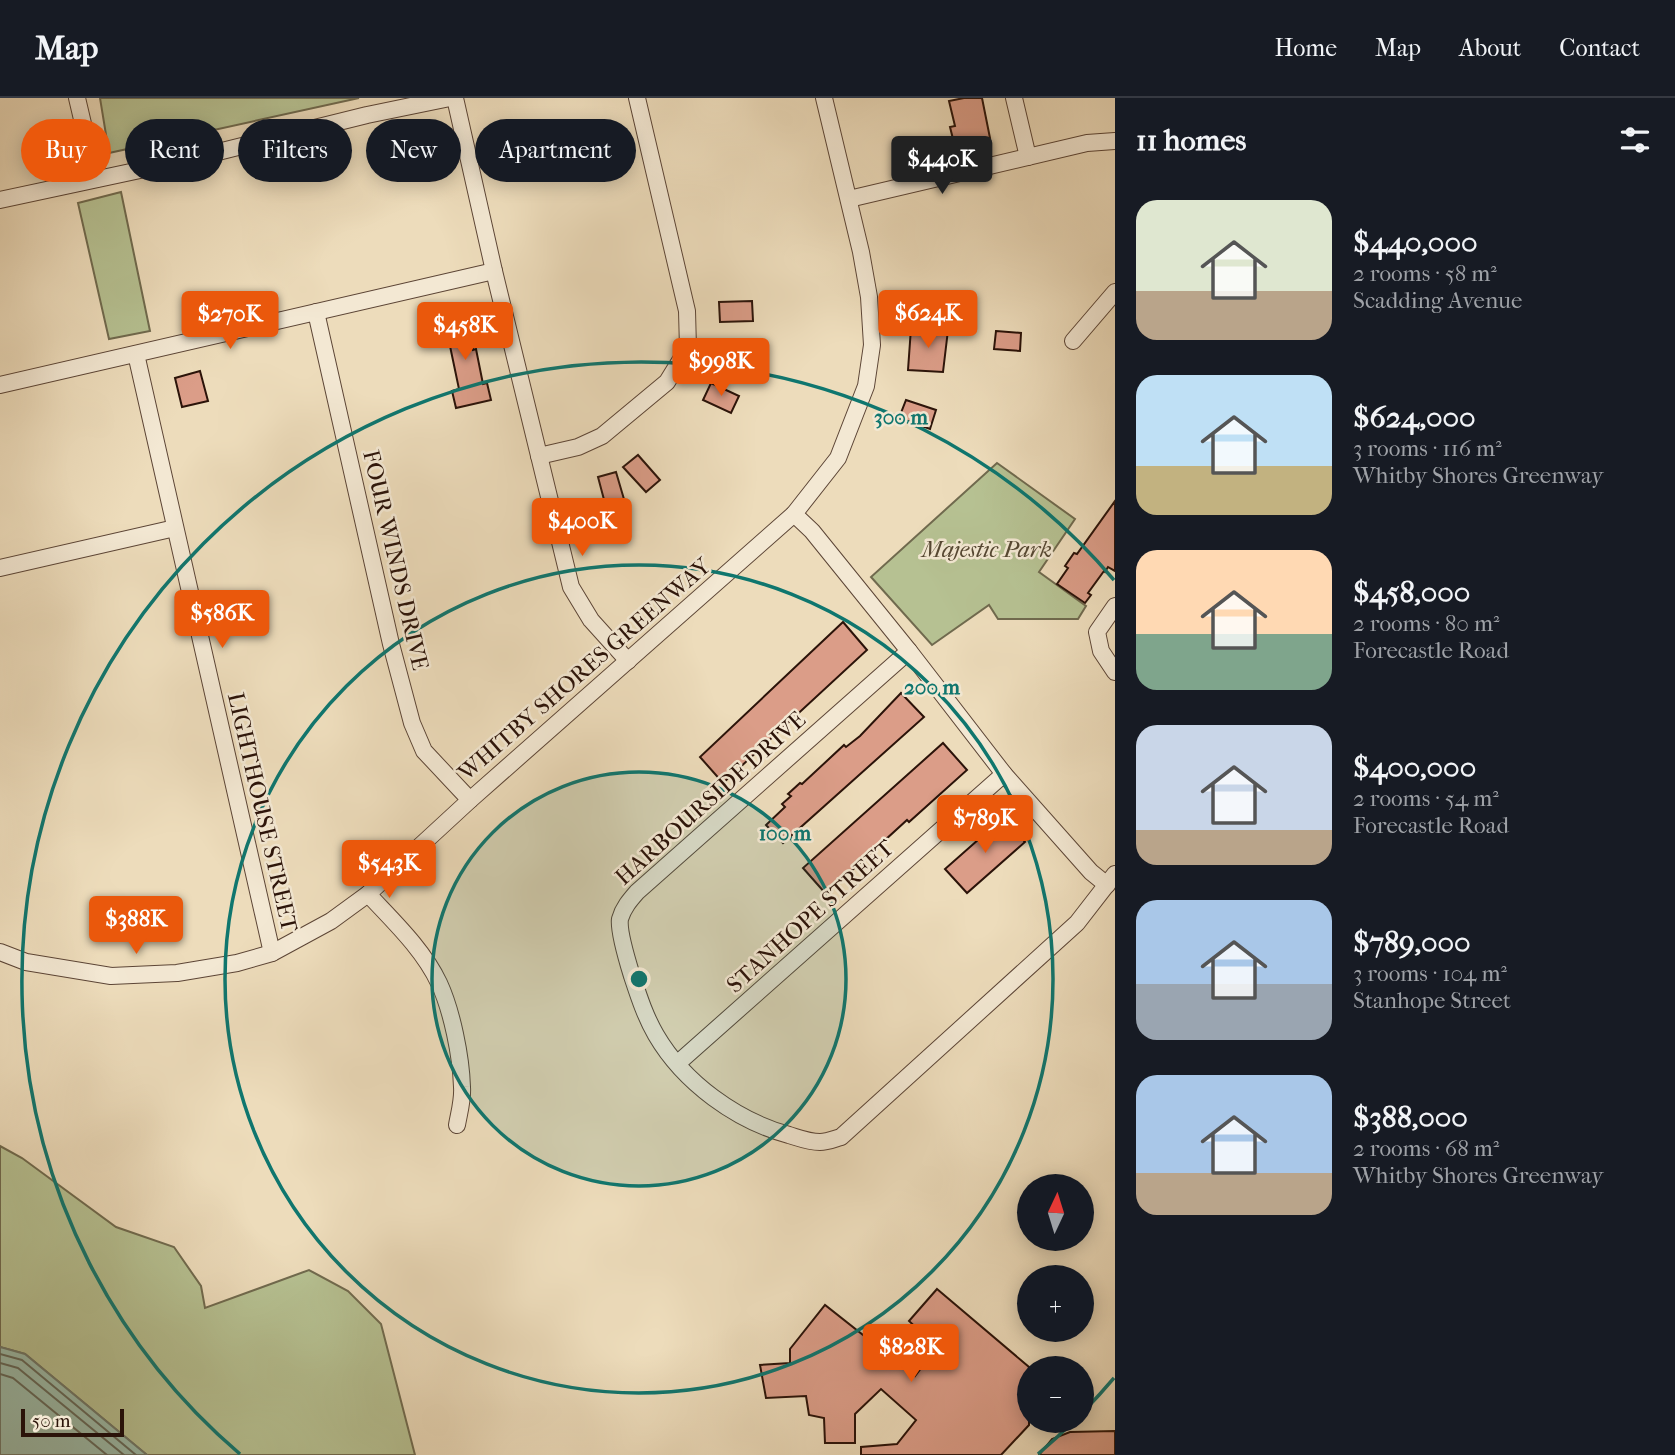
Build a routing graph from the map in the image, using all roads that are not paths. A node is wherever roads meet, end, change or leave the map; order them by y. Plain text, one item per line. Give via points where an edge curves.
1 (77, 98) edge
2 (453, 98) edge
3 (637, 98) edge
4 (824, 98) edge
5 (1014, 98) edge
6 (82, 119) edge
7 (1115, 141) edge
8 (1028, 157) junction
9 (111, 176) edge
10 (82, 182) edge
11 (849, 199) junction
12 (0, 200) edge
13 (494, 271) junction
14 (1115, 292) edge
15 (316, 313) junction
16 (1073, 341) dead end
17 (136, 354) junction
18 (0, 385) edge
19 (539, 456) junction
20 (794, 514) junction
21 (175, 528) junction
22 (0, 568) edge
23 (1115, 606) edge
24 (909, 651) junction
25 (628, 661) junction
26 (1115, 672) edge
27 (1004, 774) junction
28 (470, 800) junction
29 (1111, 879) edge
30 (368, 894) junction
31 (0, 953) edge
32 (272, 953) junction
33 (678, 1063) junction
34 (457, 1125) dead end

1 - 6 street
2 - 9 street
2 - 13 street
3 - 19 street via 687,311 688,348 667,382 602,436
4 - 11 street, WHITBY SHORES GREENWAY
5 - 8 street
7 - 8 street
8 - 11 street
10 - 12 street
11 - 20 street, WHITBY SHORES GREENWAY via 869,297 872,345 866,386 838,458
13 - 15 street
13 - 19 street
14 - 16 street
15 - 17 street
15 - 28 street, FOUR WINDS DRIVE via 412,723 424,751
17 - 18 street
17 - 21 street, LIGHTHOUSE STREET
19 - 25 street via 570,587 591,620
20 - 24 street via 813,531
20 - 25 street, WHITBY SHORES GREENWAY
21 - 22 street
21 - 32 street, LIGHTHOUSE STREET
23 - 26 street via 1097,632 1101,651
24 - 27 street
24 - 33 street, HARBOURSIDE DRIVE via 625,906 620,921 644,1013
25 - 28 street, WHITBY SHORES GREENWAY
27 - 29 street via 1091,872
27 - 33 street, STANHOPE STREET
28 - 30 street, WHITBY SHORES GREENWAY
29 - 33 street, HARBOURSIDE DRIVE via 1077,923 841,1137 807,1141 759,1126 729,1109
30 - 32 street, WHITBY SHORES GREENWAY via 331,921
30 - 34 street via 438,982 460,1062 463,1090
31 - 32 street, WHITBY SHORES GREENWAY via 26,962 111,976 189,971

